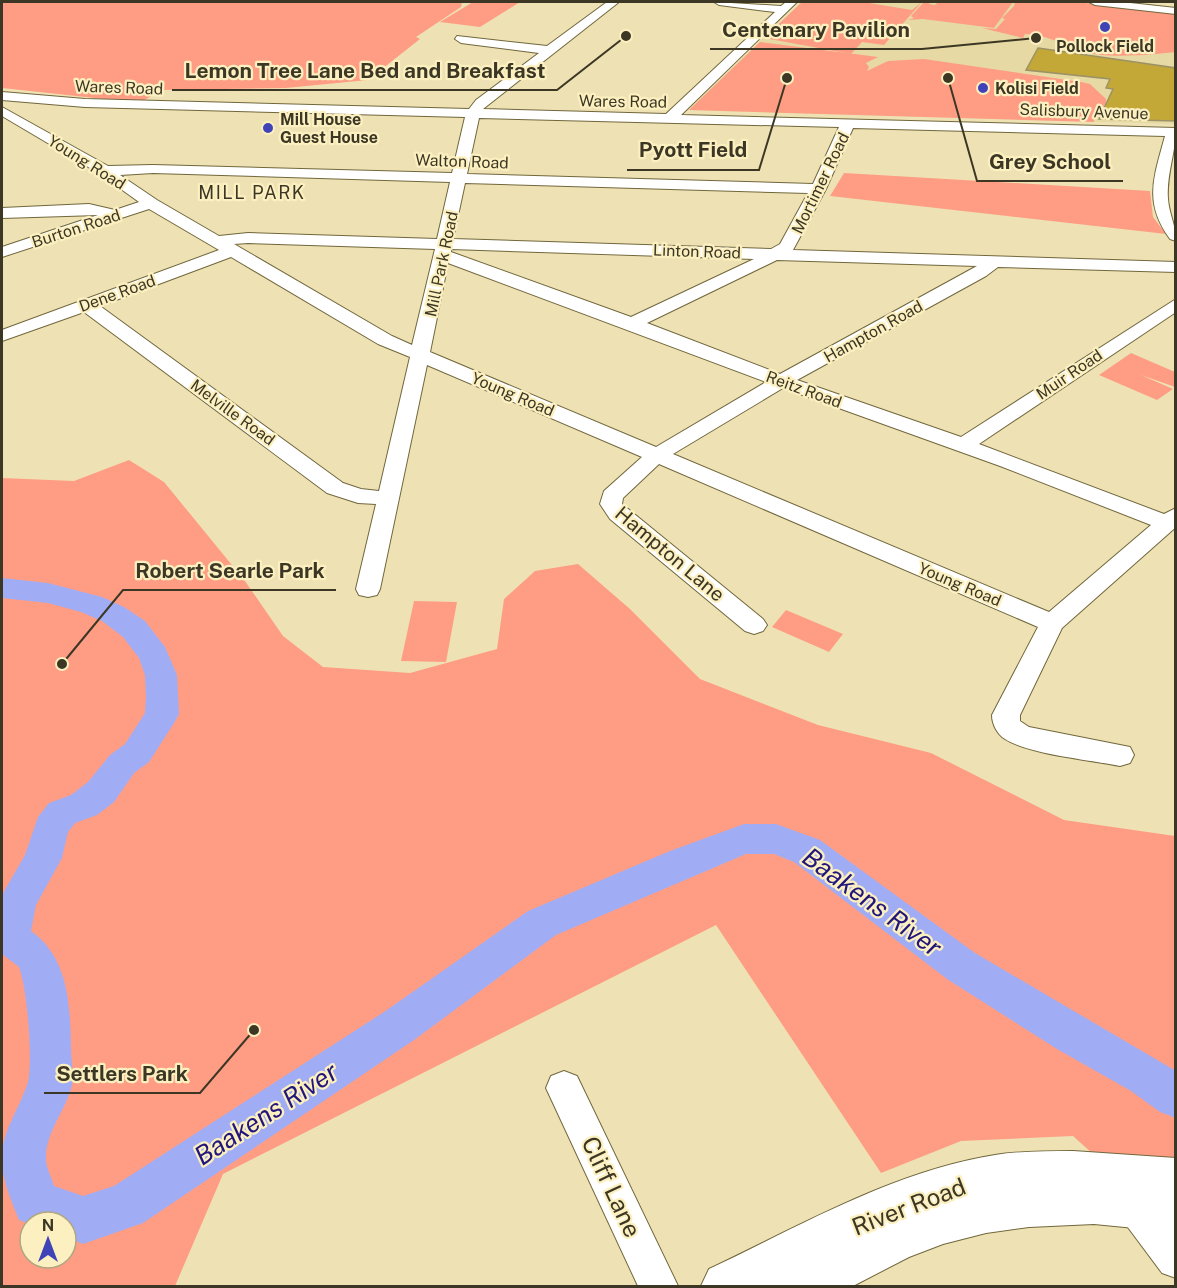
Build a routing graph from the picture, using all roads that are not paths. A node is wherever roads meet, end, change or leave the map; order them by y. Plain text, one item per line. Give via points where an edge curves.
1 (614, 2) edge
2 (720, 2) edge
3 (1095, 2) edge
4 (788, 6) edge
5 (1176, 12) edge
6 (461, 39) dead end
7 (548, 50) junction
8 (2, 96) edge
9 (39, 100) junction
10 (2, 110) edge
11 (473, 113) junction
12 (670, 118) junction
13 (848, 123) junction
14 (992, 127) joint
15 (1174, 132) edge
16 (105, 171) junction
17 (460, 179) junction
18 (1160, 180) junction
19 (1176, 182) edge
20 (818, 189) junction
21 (151, 203) junction
22 (2, 213) edge
23 (115, 216) junction
24 (1174, 233) edge
25 (226, 246) junction
26 (444, 249) junction
27 (2, 252) edge
28 (778, 254) junction
29 (994, 261) junction
30 (1176, 267) edge
31 (1176, 304) edge
32 (87, 305) junction
33 (631, 324) junction
34 (2, 336) edge
35 (422, 354) junction
36 (781, 381) junction
37 (963, 445) junction
38 (657, 455) junction
39 (389, 498) junction
40 (1171, 519) edge
41 (368, 589) dead end
42 (1052, 622) junction
43 (754, 625) dead end
44 (1120, 755) dead end
45 (564, 1088) dead end
46 (1153, 1196) edge
47 (1176, 1259) edge
48 (658, 1287) edge
49 (726, 1287) edge
50 (804, 1287) edge

1 - 7 street
2 - 4 street
3 - 5 street
4 - 12 street
6 - 7 street
7 - 11 street
8 - 9 street, Wares Road
9 - 10 street
9 - 11 street, Wares Road
10 - 16 street, Young Road
11 - 12 street, Wares Road
11 - 17 street, Mill Park Road
12 - 13 street, Wares Road
13 - 14 street, Wares Road
13 - 20 street, Mortimer Road
14 - 15 street, Salisbury Avenue
15 - 18 street
16 - 17 street, Walton Road via 153,169
16 - 21 street, Young Road
17 - 20 street, Walton Road
17 - 26 street, Mill Park Road
18 - 19 street
18 - 24 street via 1161,212
20 - 28 street, Mortimer Road via 792,239
21 - 23 street, Burton Road
21 - 25 street, Young Road
22 - 23 street via 89,209
23 - 27 street, Burton Road
25 - 26 street, Linton Road via 248,238
25 - 32 street, Dene Road
25 - 35 street, Young Road via 385,340
26 - 28 street, Linton Road
26 - 33 street, Reitz Road
26 - 35 street, Mill Park Road
28 - 29 street, Linton Road
28 - 33 street, Mortimer Road
29 - 30 street, Linton Road
29 - 36 street, Hampton Road
31 - 37 street, Muir Road
32 - 34 street, Dene Road
32 - 39 street, Melville Road via 335,488 358,496
33 - 36 street, Reitz Road
35 - 38 street, Young Road
35 - 39 street, Mill Park Road
36 - 37 street, Reitz Road
36 - 38 street, Hampton Road
37 - 40 street, Reitz Road
38 - 42 street, Young Road
38 - 43 street, Hampton Lane via 612,496 613,508
39 - 41 street, Mill Park Road
40 - 42 street
42 - 44 street via 1011,702 1006,720 1015,733 1028,737
45 - 48 street, Cliff Lane
46 - 47 street
46 - 49 main road, River Road via 1056,1173 971,1183 908,1203
46 - 50 main road, River Road via 1035,1203 965,1214 899,1237

